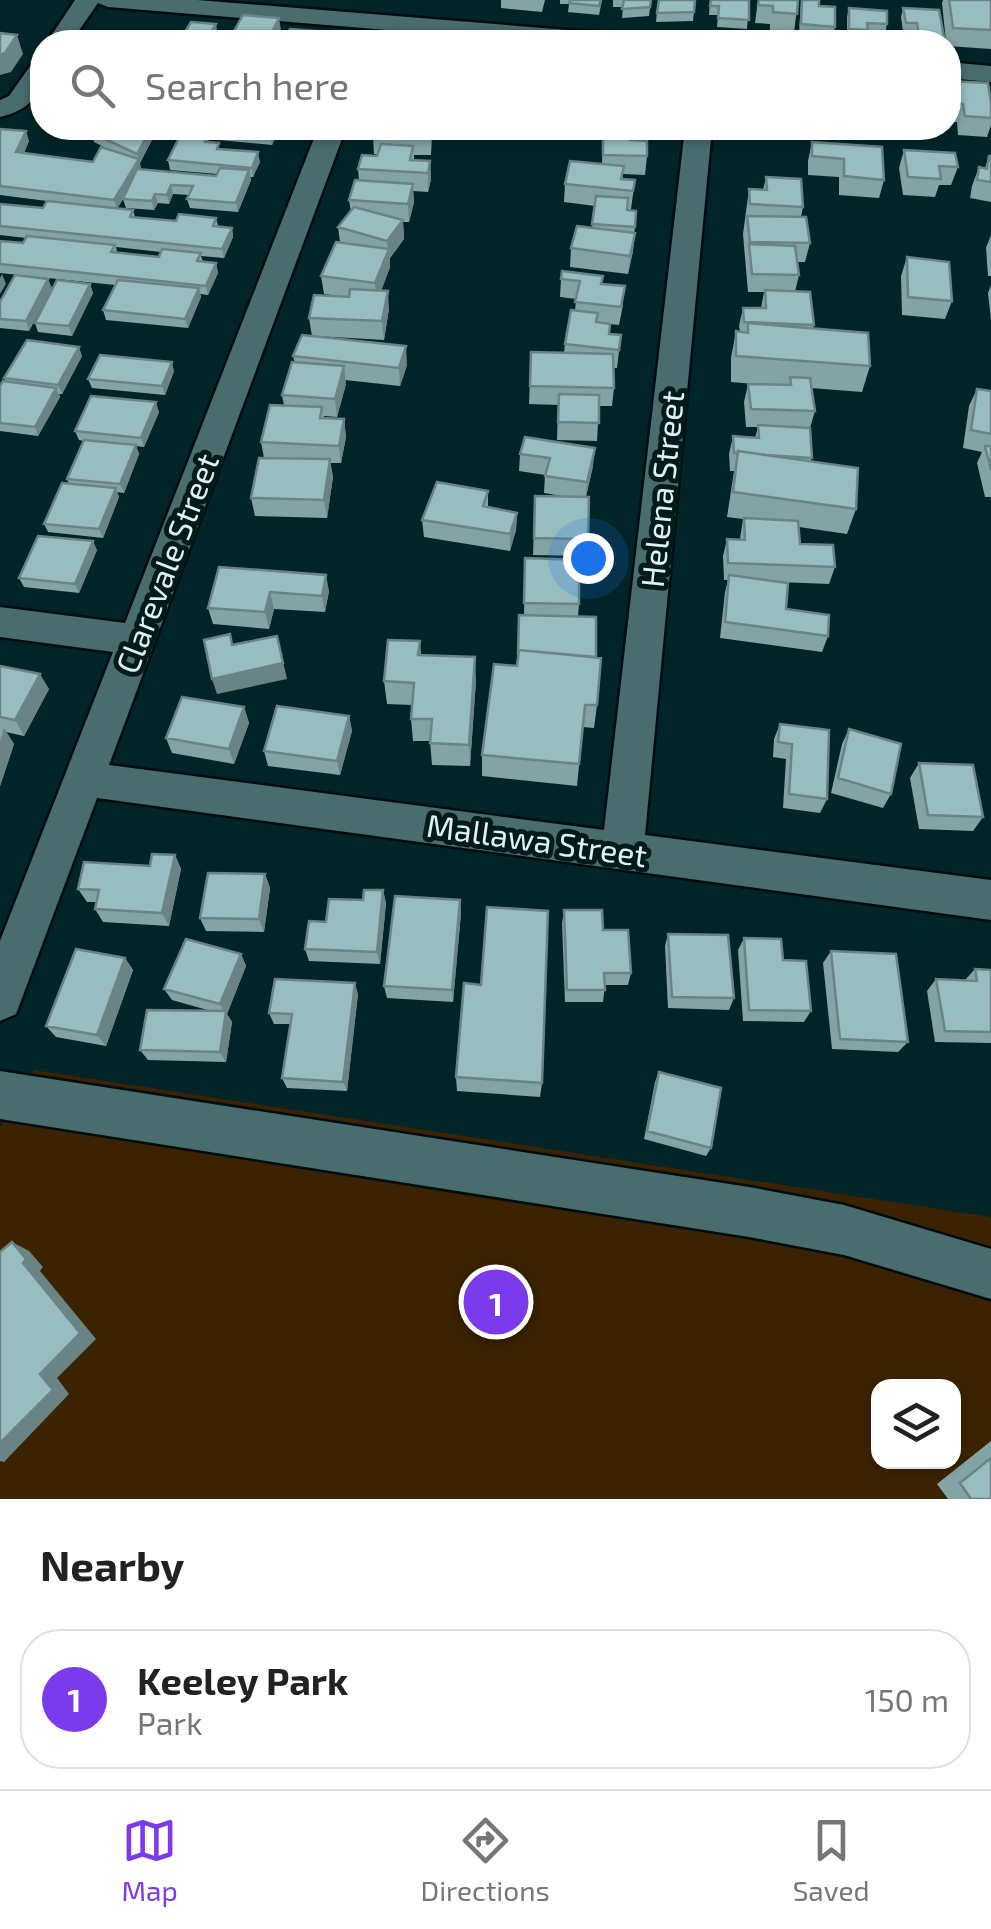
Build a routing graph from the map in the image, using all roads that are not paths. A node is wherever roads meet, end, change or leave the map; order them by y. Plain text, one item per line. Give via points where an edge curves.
1 (87, 0) edge
2 (108, 0) edge
3 (67, 30) edge
4 (352, 30) edge
5 (961, 71) edge
6 (991, 74) edge
7 (30, 85) edge
8 (0, 110) edge
9 (327, 140) edge
10 (699, 140) edge
11 (0, 622) edge
12 (137, 640) junction
13 (84, 779) junction
14 (623, 850) junction
15 (991, 900) edge
16 (0, 1000) edge
17 (0, 1096) edge
18 (991, 1274) edge

1 - 3 street
2 - 4 street
5 - 6 street
7 - 8 street via 19,102
9 - 12 street, Clarevale Street
10 - 14 street, Helena Street
11 - 12 street
12 - 13 street, Clarevale Street
13 - 14 street, Mallawa Street
13 - 16 street, Clarevale Street
14 - 15 street, Mallawa Street
17 - 18 street via 749,1212 844,1230

